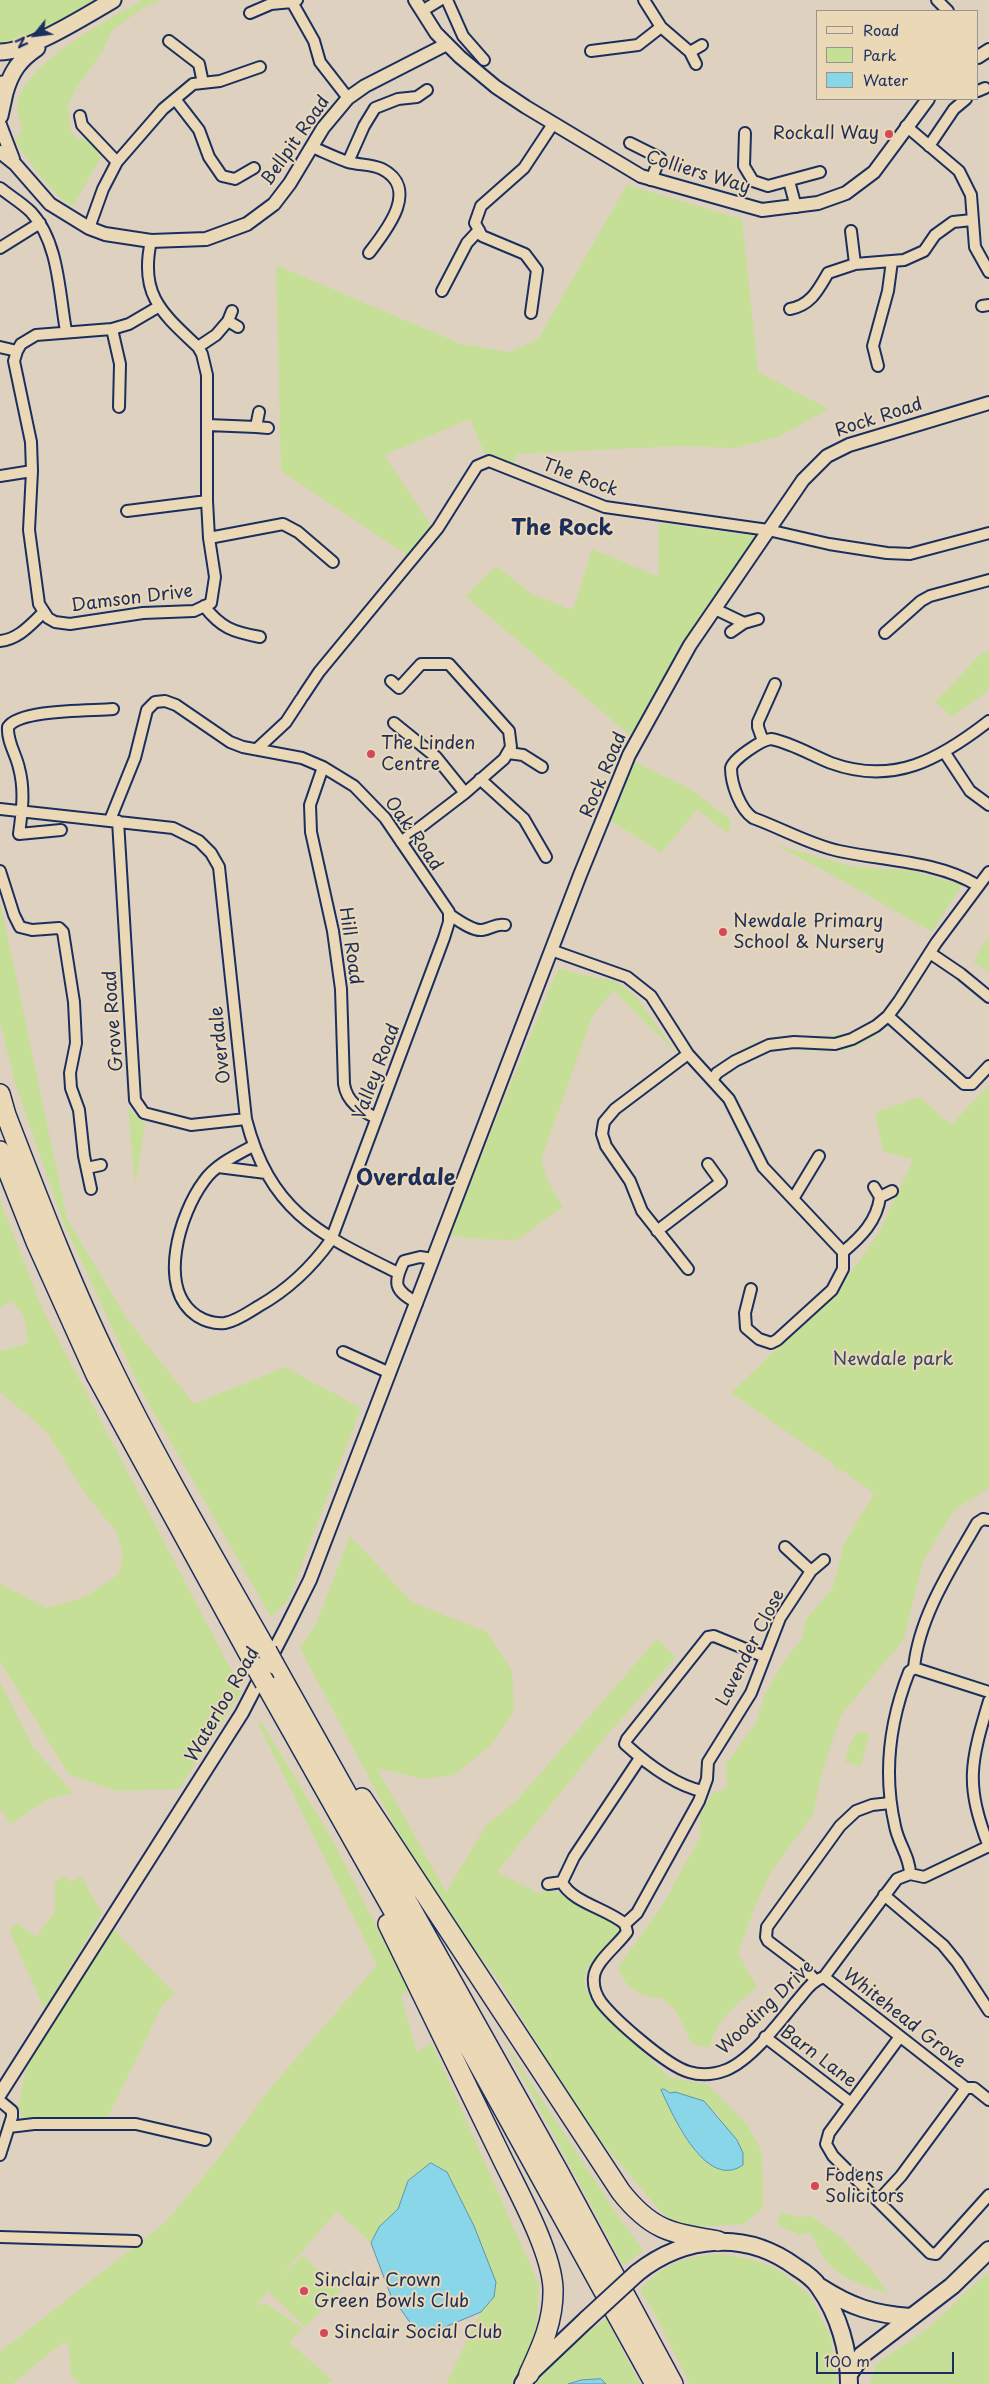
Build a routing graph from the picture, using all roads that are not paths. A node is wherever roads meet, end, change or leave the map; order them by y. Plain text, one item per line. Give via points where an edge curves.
1 (113, 0) edge
2 (440, 0) edge
3 (448, 0) edge
4 (644, 0) edge
5 (939, 0) edge
6 (295, 1) edge
7 (418, 5) edge
8 (947, 10) edge
9 (250, 13) dead end
10 (68, 25) junction
11 (661, 27) junction
12 (169, 41) dead end
13 (447, 44) junction
14 (702, 45) dead end
15 (0, 52) edge
16 (591, 52) dead end
17 (690, 52) junction
18 (484, 60) dead end
19 (696, 64) dead end
20 (260, 67) dead end
21 (0, 78) edge
22 (202, 83) junction
23 (427, 90) dead end
24 (5, 93) junction
25 (348, 98) junction
26 (175, 99) junction
27 (927, 100) edge
28 (965, 100) edge
29 (0, 116) edge
30 (80, 116) dead end
31 (552, 124) junction
32 (0, 125) edge
33 (906, 126) junction
34 (745, 133) dead end
35 (630, 143) dead end
36 (928, 146) junction
37 (312, 147) junction
38 (0, 152) edge
39 (117, 162) junction
40 (348, 162) junction
41 (15, 164) junction
42 (254, 168) dead end
43 (820, 172) dead end
44 (652, 180) junction
45 (789, 181) junction
46 (0, 188) edge
47 (796, 207) junction
48 (972, 220) junction
49 (40, 223) junction
50 (89, 228) junction
51 (479, 230) junction
52 (851, 231) dead end
53 (151, 241) junction
54 (0, 248) edge
55 (369, 253) dead end
56 (892, 261) junction
57 (855, 264) junction
58 (989, 272) edge
59 (442, 291) dead end
60 (158, 307) junction
61 (790, 309) dead end
62 (531, 313) dead end
63 (238, 326) dead end
64 (112, 329) junction
65 (66, 331) junction
66 (0, 346) edge
67 (198, 347) junction
68 (17, 352) junction
69 (878, 366) dead end
70 (989, 403) edge
71 (119, 407) dead end
72 (259, 412) dead end
73 (208, 425) junction
74 (256, 427) junction
75 (268, 428) dead end
76 (32, 471) junction
77 (0, 476) edge
78 (207, 502) junction
79 (127, 511) dead end
80 (768, 530) junction
81 (989, 532) edge
82 (208, 538) junction
83 (333, 562) dead end
84 (989, 580) edge
85 (204, 606) junction
86 (715, 608) junction
87 (44, 612) junction
88 (758, 618) dead end
89 (744, 623) junction
90 (731, 632) dead end
91 (885, 632) dead end
92 (260, 637) dead end
93 (0, 642) edge
94 (391, 682) dead end
95 (775, 684) dead end
96 (113, 709) dead end
97 (989, 722) edge
98 (394, 723) dead end
99 (763, 741) junction
100 (258, 748) junction
101 (945, 753) junction
102 (508, 754) junction
103 (323, 766) junction
104 (542, 768) dead end
105 (480, 779) junction
106 (465, 793) junction
107 (989, 805) edge
108 (0, 809) edge
109 (22, 811) junction
110 (114, 820) junction
111 (61, 830) dead end
112 (401, 842) junction
113 (546, 857) dead end
114 (0, 871) edge
115 (989, 873) edge
116 (978, 885) junction
117 (450, 915) junction
118 (505, 925) dead end
119 (551, 950) junction
120 (930, 953) junction
121 (989, 997) edge
122 (888, 1016) junction
123 (688, 1054) junction
124 (989, 1066) edge
125 (713, 1079) junction
126 (0, 1094) edge
127 (376, 1118) junction
128 (246, 1119) junction
129 (253, 1146) junction
130 (0, 1151) edge
131 (819, 1156) dead end
132 (802, 1162) dead end
133 (708, 1164) dead end
134 (101, 1165) dead end
135 (218, 1167) junction
136 (86, 1168) junction
137 (812, 1168) junction
138 (266, 1173) junction
139 (874, 1187) dead end
140 (91, 1189) dead end
141 (892, 1191) dead end
142 (880, 1197) junction
143 (793, 1199) junction
144 (657, 1231) junction
145 (331, 1240) junction
146 (843, 1252) junction
147 (433, 1259) junction
148 (688, 1269) dead end
149 (398, 1273) junction
150 (751, 1290) dead end
151 (417, 1303) junction
152 (343, 1352) dead end
153 (390, 1373) junction
154 (989, 1520) edge
155 (786, 1547) dead end
156 (824, 1560) dead end
157 (812, 1571) junction
158 (765, 1657) junction
159 (268, 1668) junction
160 (914, 1668) junction
161 (989, 1692) edge
162 (989, 1701) edge
163 (640, 1758) junction
164 (311, 1765) junction
165 (702, 1791) junction
166 (890, 1803) junction
167 (989, 1847) edge
168 (910, 1874) junction
169 (562, 1882) junction
170 (548, 1884) dead end
171 (884, 1895) junction
172 (625, 1924) junction
173 (819, 1978) junction
174 (989, 2011) edge
175 (765, 2037) junction
176 (899, 2038) junction
177 (966, 2088) junction
178 (0, 2094) edge
179 (987, 2094) edge
180 (0, 2101) edge
181 (851, 2102) junction
182 (9, 2127) junction
183 (205, 2140) dead end
184 (0, 2155) edge
185 (989, 2195) edge
186 (878, 2201) junction
187 (0, 2237) edge
188 (136, 2240) dead end
189 (718, 2241) junction
190 (989, 2250) edge
191 (819, 2286) junction
192 (910, 2317) junction
193 (526, 2379) edge
194 (849, 2379) edge
195 (656, 2384) edge
196 (673, 2384) edge

1 - 10 main road
2 - 7 street
3 - 18 street via 463,36
4 - 11 street
5 - 8 street
6 - 9 street via 271,4
6 - 25 street via 320,62
7 - 13 street, Colliers Way
10 - 15 main road via 19,49
10 - 24 main road via 23,57 14,69
11 - 16 street via 638,44
11 - 17 street
12 - 22 street via 199,64
13 - 25 street, Bellpit Road
13 - 31 street, Colliers Way via 496,87
14 - 17 street
17 - 19 street
20 - 22 street via 220,81
21 - 24 main road
22 - 26 street via 193,84
23 - 40 street via 416,97 398,99 375,108
24 - 29 main road
25 - 37 street, Bellpit Road
26 - 39 street
26 - 42 street via 199,130 222,176 235,179
27 - 33 street, Colliers Way
28 - 36 street via 954,109
30 - 39 street via 82,126
31 - 44 street, Colliers Way
31 - 51 street via 524,168 481,206 475,223
32 - 41 street, Bellpit Road
33 - 36 street
33 - 47 street, Colliers Way via 874,172 846,193
34 - 45 street via 744,166 753,181 768,186
35 - 44 street via 660,158
36 - 48 street via 959,170 971,195
37 - 40 street
37 - 53 street, Bellpit Road via 274,204 247,224 206,239
38 - 41 street, Bellpit Road
39 - 50 street via 103,188
40 - 55 street via 382,169 396,181 400,196 394,221
41 - 50 street, Bellpit Road via 50,204
43 - 45 street
44 - 47 street, Colliers Way via 762,210
45 - 47 street
46 - 49 street
48 - 56 street via 953,222 936,235 924,251 904,260
48 - 58 street via 975,247
49 - 54 street
49 - 65 street via 52,253
50 - 53 street, Bellpit Road via 105,234
51 - 59 street via 467,243
51 - 62 street via 482,236 526,254 537,270
52 - 57 street
53 - 60 street, Damson Drive via 147,260 148,281
56 - 57 street
56 - 69 street via 888,291 873,346
57 - 61 street via 828,273 816,295 801,307
60 - 64 street via 129,324
60 - 67 street, Damson Drive
63 - 67 street via 230,316 216,335
64 - 65 street
64 - 71 street via 120,364
65 - 68 street via 36,335 21,344
66 - 68 street
67 - 73 street, Damson Drive via 207,374
68 - 76 street via 14,360 31,442
70 - 80 street, Rock Road via 901,428 833,452 806,476
72 - 74 street
73 - 74 street
73 - 78 street, Damson Drive
74 - 75 street
76 - 77 street
76 - 87 street via 29,530 39,604
78 - 79 street
78 - 82 street, Damson Drive
80 - 81 street, The Rock via 829,544 900,554
80 - 86 street, Rock Road
80 - 100 street, The Rock via 605,507 489,461 482,463 432,536 319,672 286,722
82 - 83 street via 283,524 298,532
82 - 85 street, Damson Drive via 215,577 210,603
84 - 91 street via 930,596
85 - 87 street, Damson Drive via 194,611 143,613 70,624 55,622
85 - 92 street via 216,621 236,633
86 - 89 street
86 - 119 street, Rock Road via 690,645 629,755
87 - 93 street via 11,640
88 - 89 street
89 - 90 street
94 - 102 street via 399,688 420,664 449,664 510,731
95 - 99 street via 758,722
96 - 109 street via 30,715 10,724 9,739 21,778
97 - 101 street
98 - 106 street via 436,757
99 - 101 street via 780,741 832,763 875,773 892,772
99 - 116 street via 736,760 731,768 735,789 753,818 838,851 906,862 968,879
100 - 103 street, Oak Road via 293,755
100 - 110 street, Oak Road via 230,742 176,705 163,700 155,702 147,710
101 - 107 street via 970,791
102 - 104 street via 522,755
102 - 105 street
103 - 112 street, Oak Road via 367,798
103 - 127 street, Hill Road via 311,798 311,832 333,931 340,980 345,1092 354,1105
105 - 106 street
105 - 113 street via 524,818
106 - 112 street
108 - 109 street, Overdale
109 - 110 street, Overdale
109 - 111 street via 19,834
110 - 128 street, Overdale via 173,828 187,834 211,853 219,867
110 - 128 street, Grove Road via 135,1100 144,1113 191,1125
112 - 117 street, Oak Road
114 - 136 street via 20,927 32,930 59,928 63,932 74,1002 76,1043 70,1088 79,1110
115 - 116 street
116 - 120 street
117 - 118 street via 476,930
117 - 127 street, Valley Road
119 - 123 street via 627,977 651,996
119 - 147 street, Rock Road
120 - 121 street
120 - 122 street
122 - 124 street via 964,1084 972,1084
122 - 125 street via 846,1042 769,1045 735,1061
123 - 125 street
123 - 144 street via 616,1109 607,1117 602,1129 604,1142 626,1174 642,1211
125 - 143 street via 729,1099 763,1167
126 - 159 highway via 54,1239 109,1362
127 - 145 street, Valley Road
128 - 129 street, Overdale
129 - 135 street
129 - 138 street, Overdale
130 - 159 highway via 36,1242 96,1375
131 - 137 street
132 - 137 street
133 - 144 street via 720,1182
134 - 136 street
135 - 138 street
135 - 145 street via 204,1180 185,1214 174,1262 179,1298 190,1311 212,1323 226,1323 280,1294 318,1259
136 - 140 street
137 - 143 street
138 - 145 street, Overdale via 293,1210
139 - 142 street
141 - 142 street
142 - 146 street via 876,1212 863,1234
143 - 146 street
144 - 148 street
145 - 149 street, Overdale
146 - 150 street via 842,1269 832,1290 771,1343 746,1328 745,1313
147 - 149 street via 420,1257 404,1261
147 - 151 street, Rock Road
149 - 151 street via 396,1282 402,1294
151 - 153 street, Waterloo Road
152 - 153 street
153 - 178 street, Waterloo Road via 310,1580 242,1713
154 - 160 street via 977,1522 933,1604
155 - 157 street
156 - 157 street, Lavender Close
157 - 158 street, Lavender Close via 780,1618
158 - 163 street via 714,1636 708,1637 627,1738 625,1744
158 - 165 street, Lavender Close via 751,1693 708,1762
159 - 164 highway
159 - 189 highway via 434,1905 621,2192 636,2211 657,2226 673,2234
159 - 196 highway via 553,2162
160 - 161 street
160 - 166 street via 909,1672 895,1710 889,1749
162 - 167 street via 974,1751 971,1774 977,1816
163 - 165 street via 689,1788
163 - 169 street via 574,1857
164 - 193 highway via 538,2237 551,2273 552,2315 544,2343
164 - 195 highway
165 - 172 street, Lavender Close via 637,1913
166 - 168 street
166 - 173 street, Whitehead Grove via 856,1811 840,1826 767,1927 768,1941
167 - 168 street via 924,1877
168 - 171 street, Wooding Drive via 897,1879
169 - 170 street
169 - 172 street via 570,1893
171 - 173 street, Wooding Drive
171 - 174 street via 943,1944
172 - 175 street, Wooding Drive via 627,1932 598,1963 594,1972 595,1990 600,2001 640,2040 670,2064 703,2075 728,2069
173 - 175 street, Wooding Drive
173 - 176 street, Whitehead Grove
175 - 181 street, Barn Lane
176 - 177 street, Whitehead Grove
176 - 181 street
177 - 179 street, Whitehead Grove
177 - 186 street via 901,2176
180 - 182 street via 12,2111
181 - 186 street via 829,2134 826,2144 833,2156
182 - 183 street via 136,2124
182 - 184 street
185 - 186 street via 936,2254 930,2253
187 - 188 street
189 - 191 main road via 760,2246 780,2254
189 - 193 main road, bridge via 688,2246 663,2255 637,2273
190 - 192 main road via 952,2286
191 - 192 main road via 846,2303 865,2310
191 - 194 main road via 846,2344
192 - 194 main road via 862,2355

